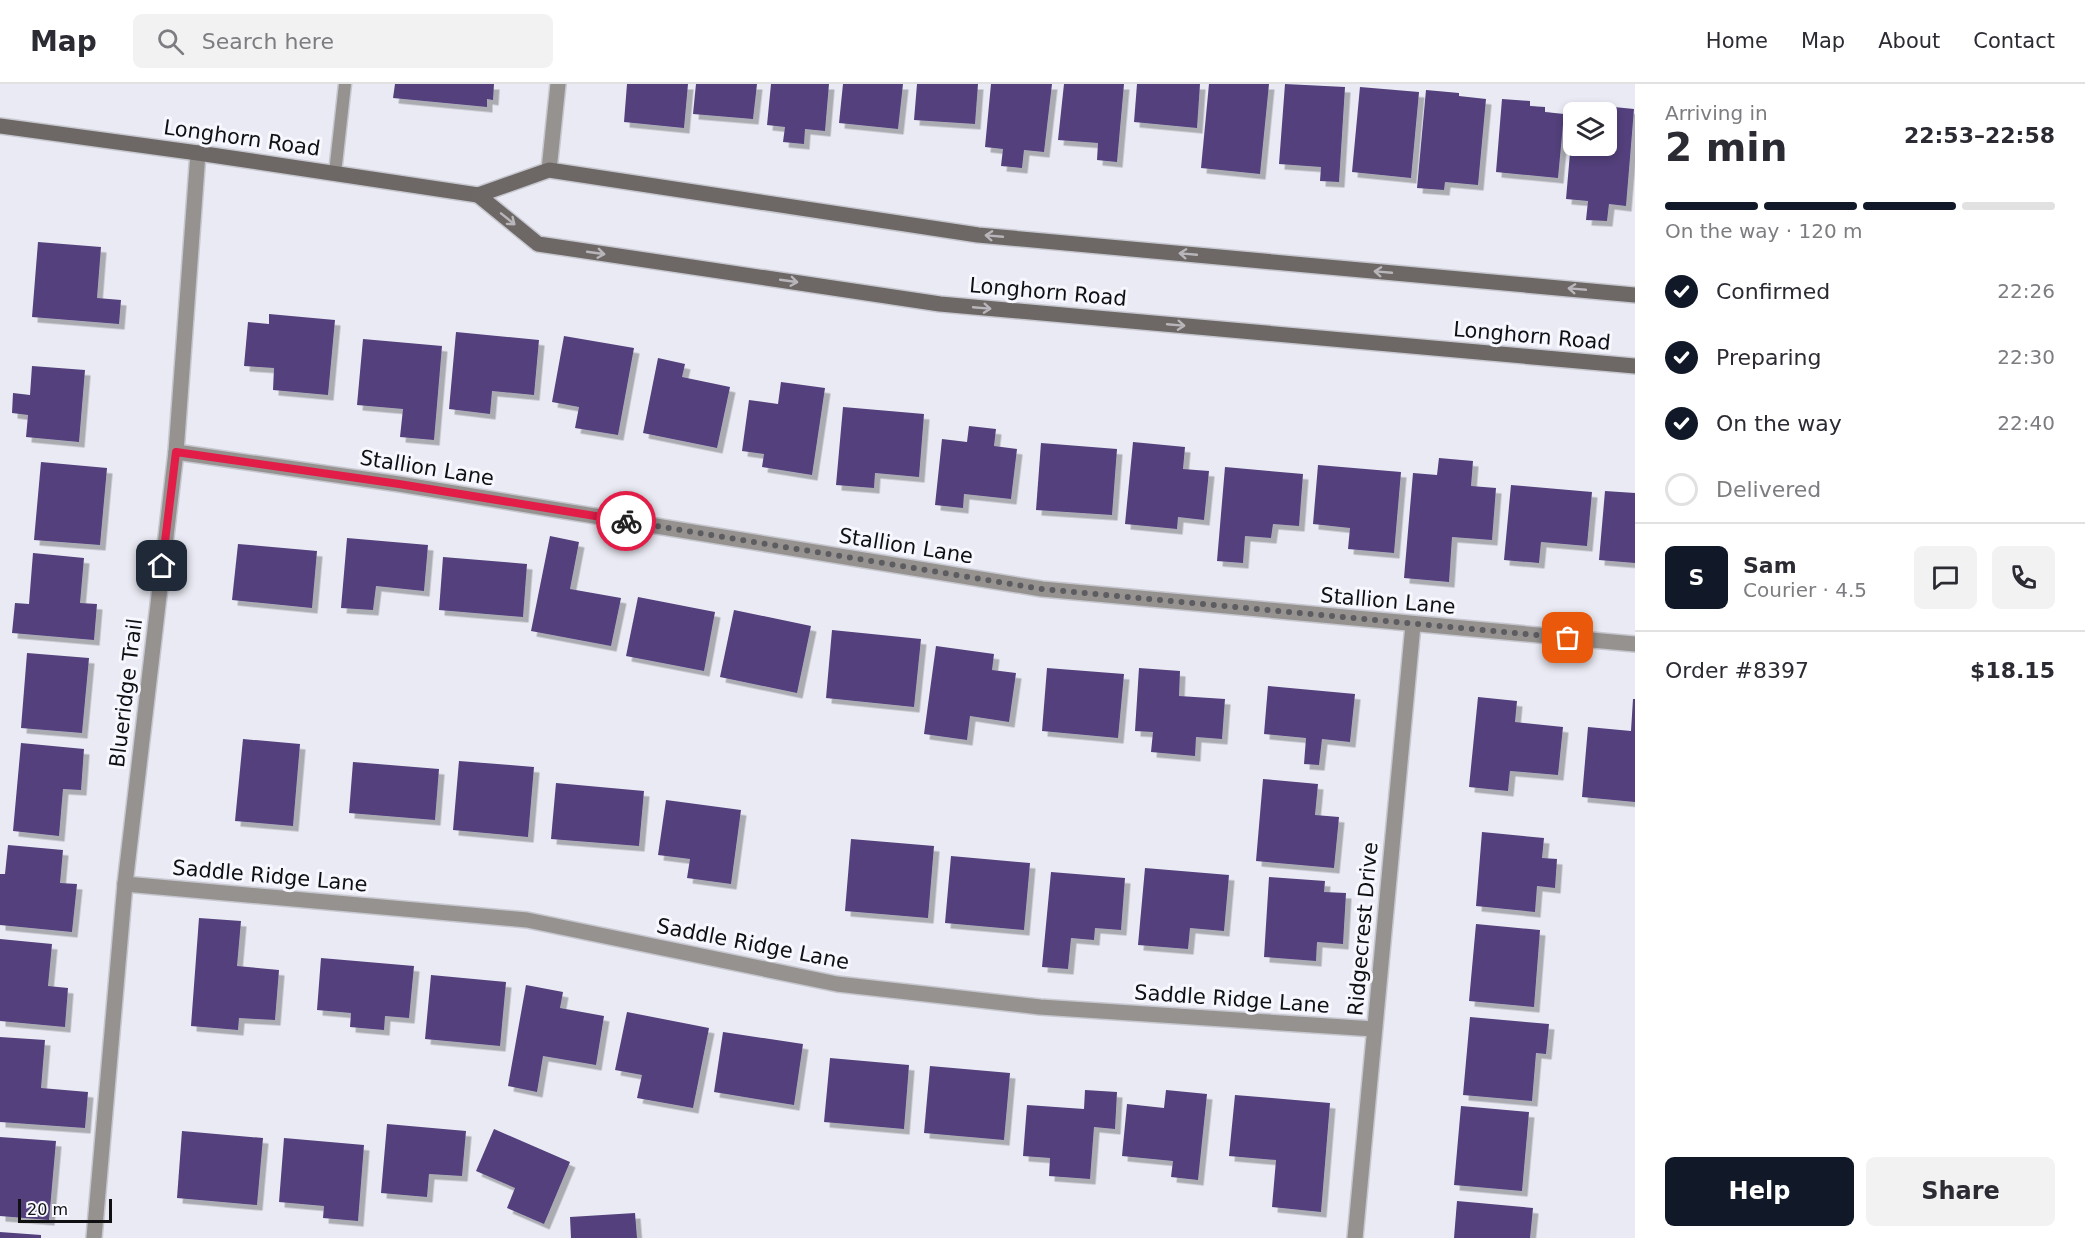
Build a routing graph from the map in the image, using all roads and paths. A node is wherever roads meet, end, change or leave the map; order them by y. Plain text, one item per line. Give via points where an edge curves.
1 (345, 84) edge
2 (558, 84) edge
3 (0, 126) edge
4 (198, 153) junction
5 (549, 170) junction
6 (335, 173) junction
7 (478, 195) junction
8 (1635, 295) edge
9 (1635, 366) edge
10 (176, 452) junction
11 (1413, 625) junction
12 (1635, 644) edge
13 (125, 884) junction
14 (1374, 1029) junction
15 (94, 1238) edge
16 (1355, 1238) edge

1 - 6 lane
2 - 5 street
3 - 4 main road, Longhorn Road
4 - 6 main road, Longhorn Road
4 - 10 street, Blueridge Trail
5 - 7 main road, Longhorn Road
8 -> 5 main road, Longhorn Road via 978,235
6 - 7 main road, Longhorn Road
7 -> 9 main road, Longhorn Road via 538,244 928,302
10 - 11 street, Stallion Lane via 399,484 1042,589
10 - 13 street, Blueridge Trail
11 - 12 street, Stallion Lane
11 - 14 street, Ridgecrest Drive
13 - 14 street, Saddle Ridge Lane via 527,920 848,985 1040,1007
13 - 15 street, Blueridge Trail
14 - 16 street, Ridgecrest Drive

